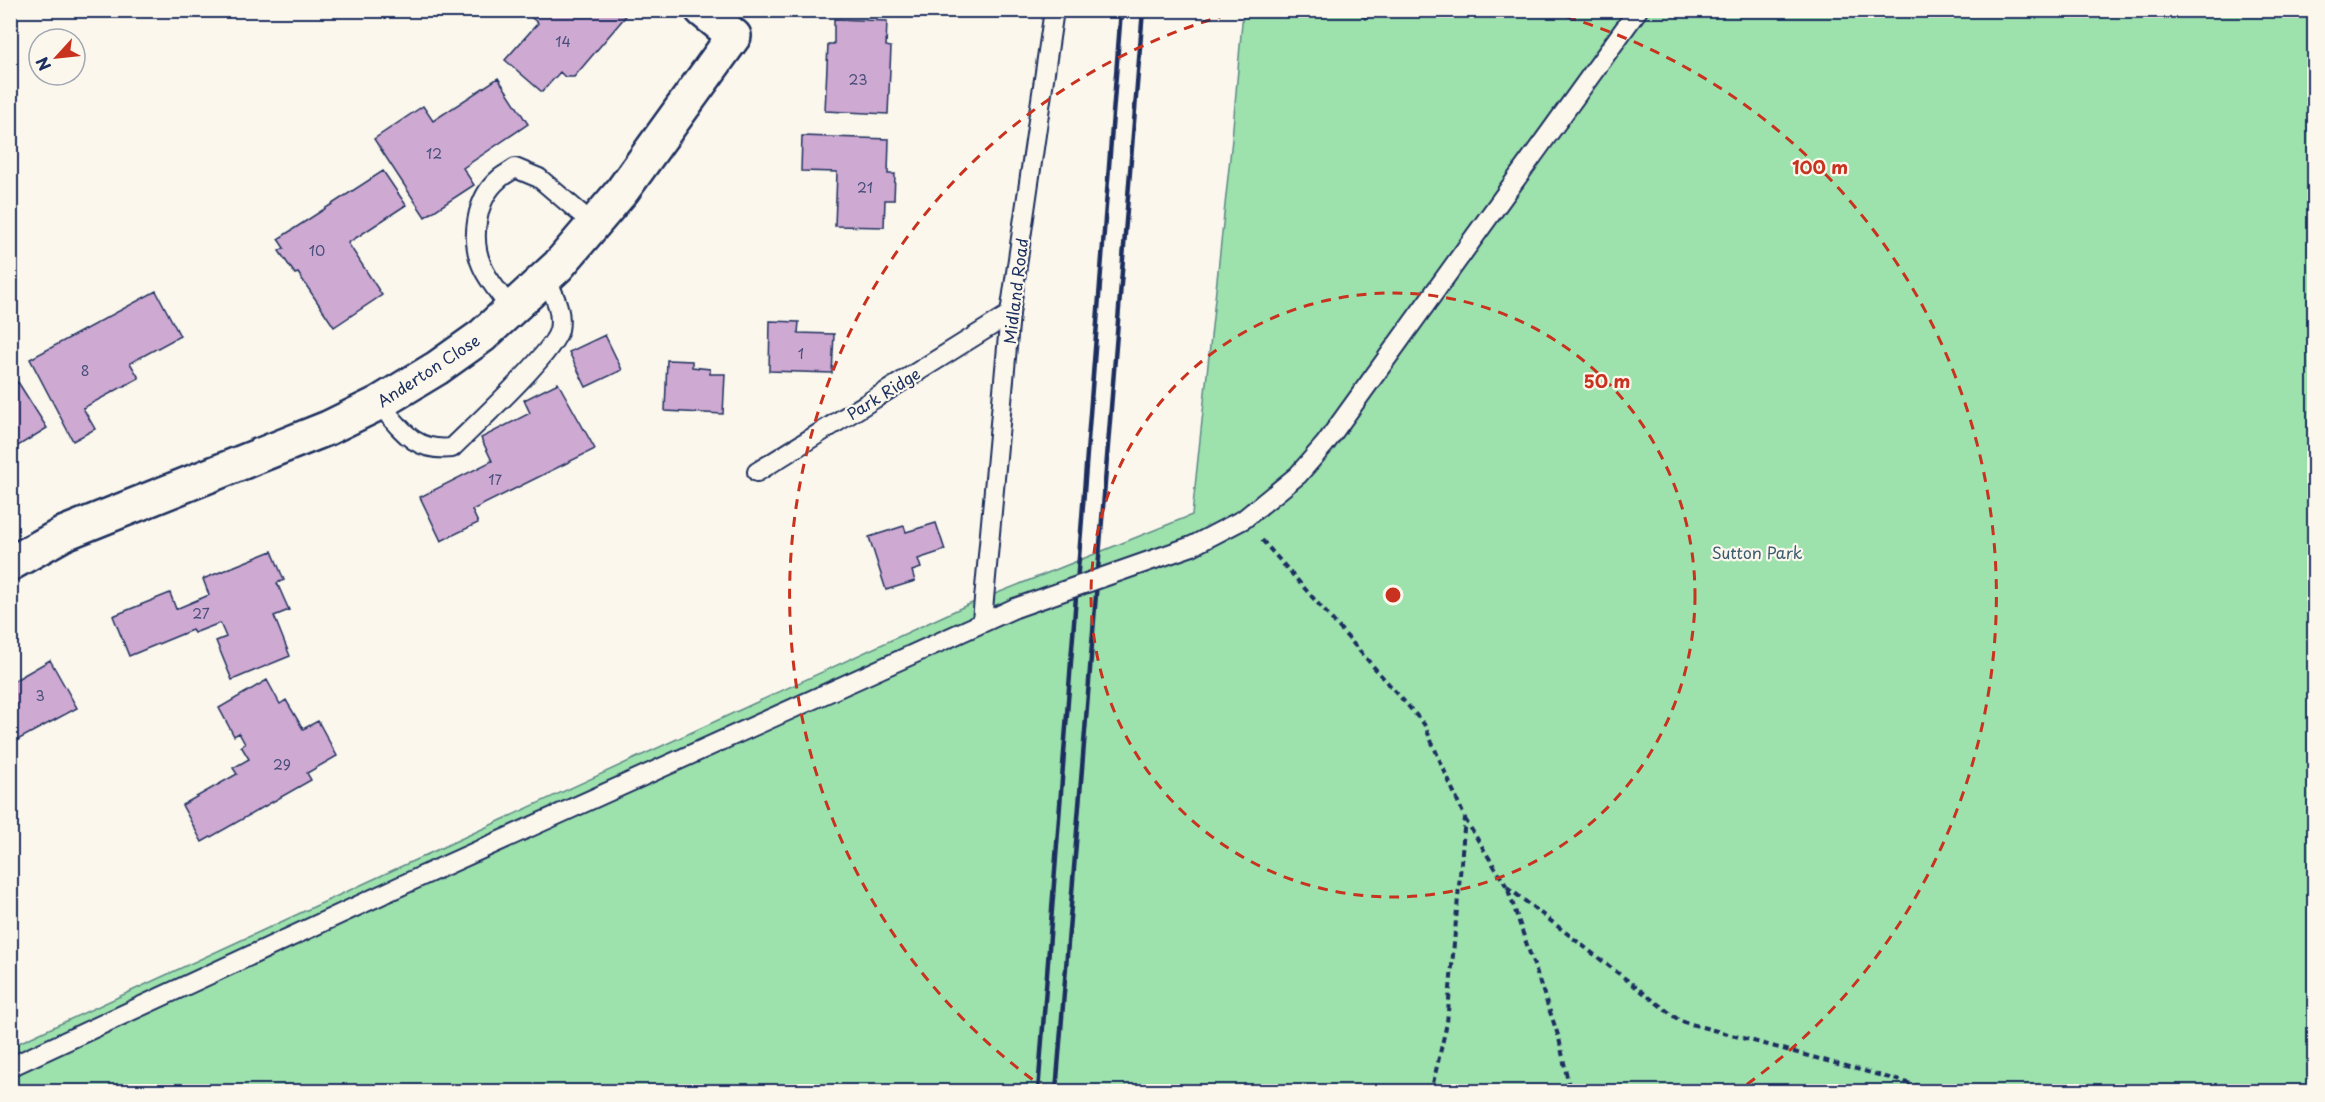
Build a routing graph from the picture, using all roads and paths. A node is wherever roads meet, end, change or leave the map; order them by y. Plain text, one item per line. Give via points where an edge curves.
1 (702, 10) edge
2 (1054, 10) edge
3 (1638, 10) edge
4 (593, 224) junction
5 (546, 277) junction
6 (511, 309) junction
7 (1010, 314) junction
8 (379, 402) junction
9 (756, 472) dead end
10 (1244, 519) junction
11 (10, 564) edge
12 (982, 621) junction
13 (1465, 818) junction
14 (1507, 887) junction
15 (10, 1066) edge
16 (1431, 1092) edge
17 (1570, 1092) edge
18 (1941, 1092) edge

1 - 4 street, Anderton Close via 734,36 622,191
2 - 7 lane, Midland Road
3 - 10 lane via 1325,444 1298,475
4 - 5 street, Anderton Close
4 - 6 lane via 539,178 515,168 498,179 483,200 476,223 477,247 482,267
5 - 6 street, Anderton Close
5 - 8 lane via 559,305 559,332 538,361 452,448 437,449 411,440
6 - 8 street, Anderton Close via 482,336 437,368
7 - 9 lane, Park Ridge
7 - 12 lane, Midland Road
8 - 11 street, Anderton Close via 328,428 64,533
10 - 12 lane, bridge via 1192,546
10 - 13 path via 1424,724
12 - 15 lane
13 - 14 path
13 - 16 path via 1447,1023
14 - 17 path via 1559,1038
14 - 18 path via 1680,1021

